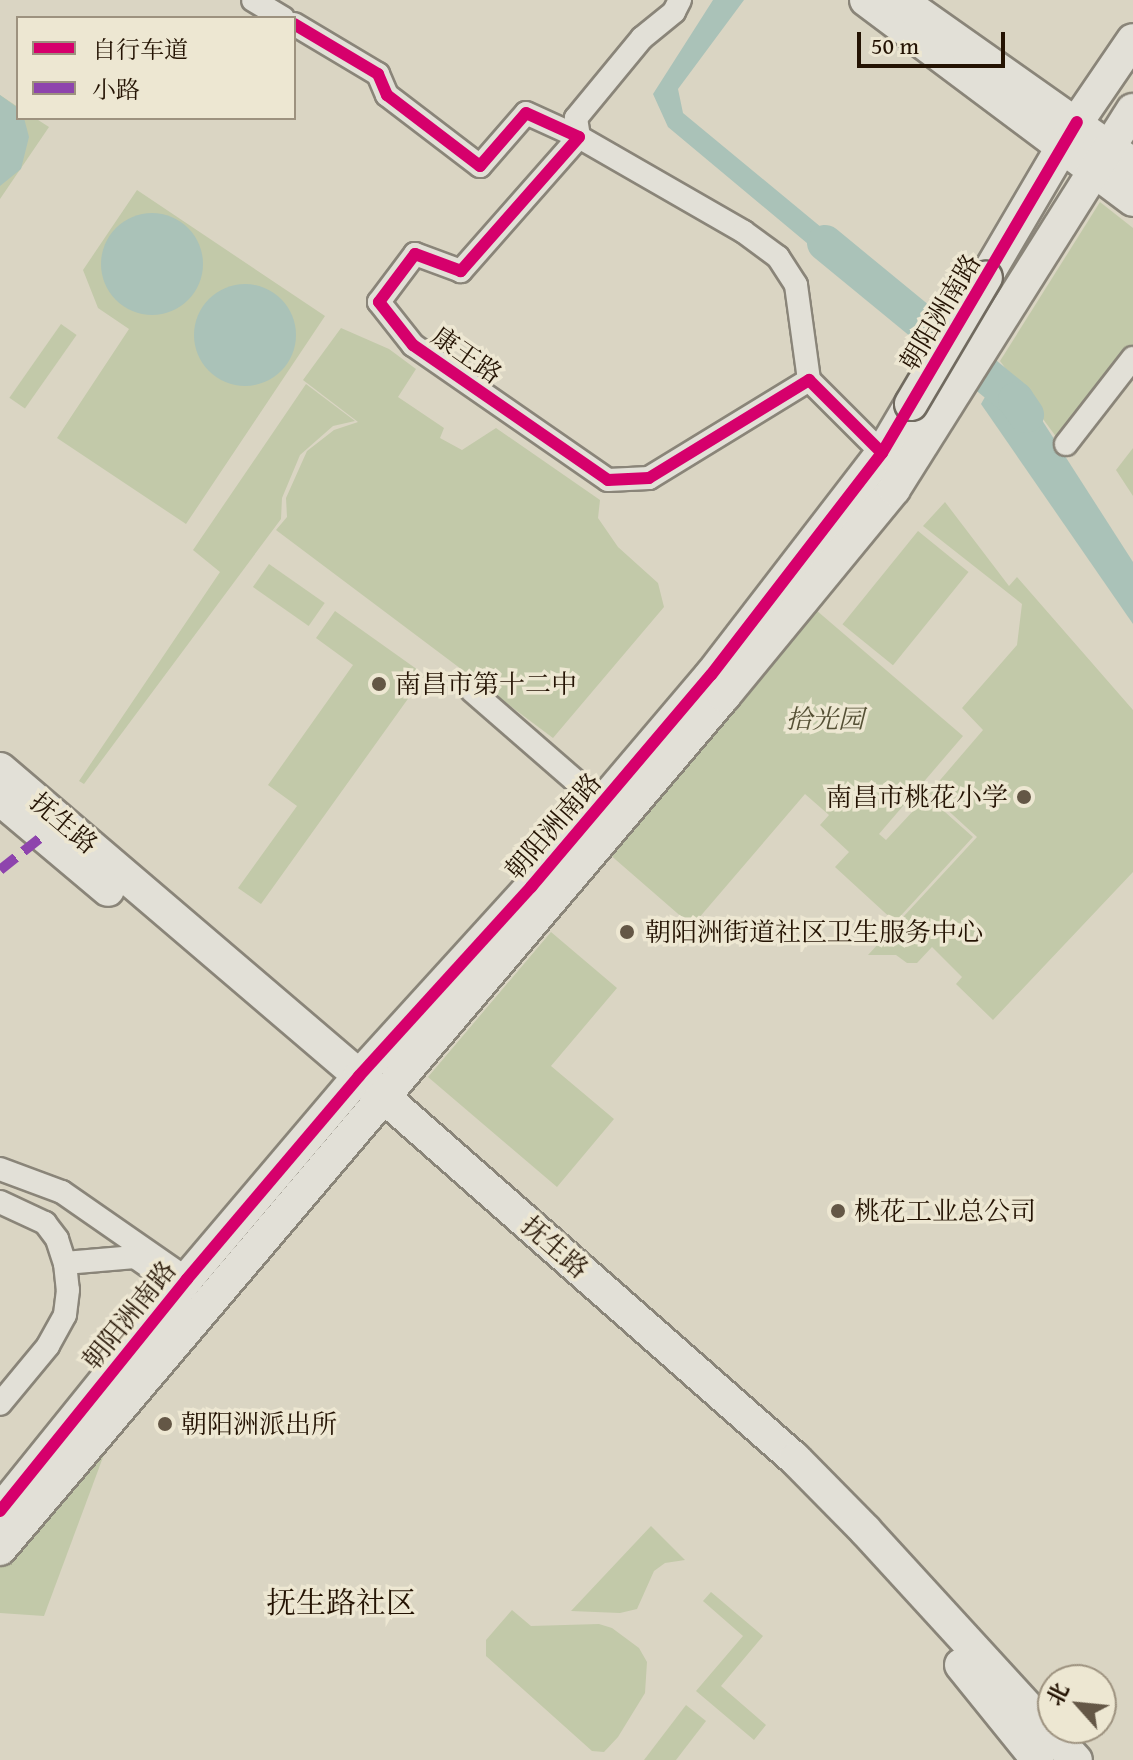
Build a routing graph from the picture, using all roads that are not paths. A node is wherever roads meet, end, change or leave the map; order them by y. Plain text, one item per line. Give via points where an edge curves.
1 (253, 0) edge
2 (680, 0) edge
3 (866, 0) edge
4 (901, 0) edge
5 (280, 16) edge
6 (296, 25) edge
7 (1133, 40) edge
8 (1133, 110) edge
9 (1070, 135) junction
10 (579, 137) junction
11 (1112, 159) edge
12 (1133, 200) edge
13 (1133, 358) edge
14 (809, 380) junction
15 (922, 415) junction
16 (1066, 444) dead end
17 (882, 453) junction
18 (472, 691) dead end
19 (0, 769) edge
20 (0, 799) edge
21 (601, 803) junction
22 (352, 1083) junction
23 (378, 1104) junction
24 (0, 1169) edge
25 (0, 1202) edge
26 (65, 1263) junction
27 (183, 1284) junction
28 (0, 1404) edge
29 (0, 1511) edge
30 (0, 1549) edge
31 (1038, 1760) edge
32 (1076, 1760) edge

1 - 5 street
2 - 10 street via 576,118
3 - 9 main road
4 - 9 main road
6 - 10 street via 378,74 387,95 480,166 526,113
7 - 9 main road, 朝阳洲南路
8 - 11 main road, 朝阳洲南路
9 - 11 main road
9 - 15 main road, 朝阳洲南路, bridge via 986,277
10 - 14 street via 778,257 796,285
10 - 14 street, 康王路 via 461,271 415,254 379,302 413,345 608,480 649,478
11 - 12 main road
11 - 15 main road, 朝阳洲南路
13 - 16 street
14 - 17 street
15 - 17 main road, 朝阳洲南路
15 - 23 main road, 朝阳洲南路 via 894,489
17 - 21 main road, 朝阳洲南路 via 711,675
18 - 21 street
19 - 22 main road, 抚生路
20 - 22 main road, 抚生路
21 - 22 main road, 朝阳洲南路
22 - 23 main road, 抚生路
22 - 27 main road, 朝阳洲南路
23 - 30 main road, 朝阳洲南路
23 - 31 main road, 抚生路 via 805,1497 928,1625
23 - 32 main road, 抚生路 via 795,1459
24 - 27 street via 62,1192
25 - 26 street via 45,1223
26 - 27 street via 135,1257
26 - 28 street via 65,1315 48,1346
27 - 29 main road, 朝阳洲南路

